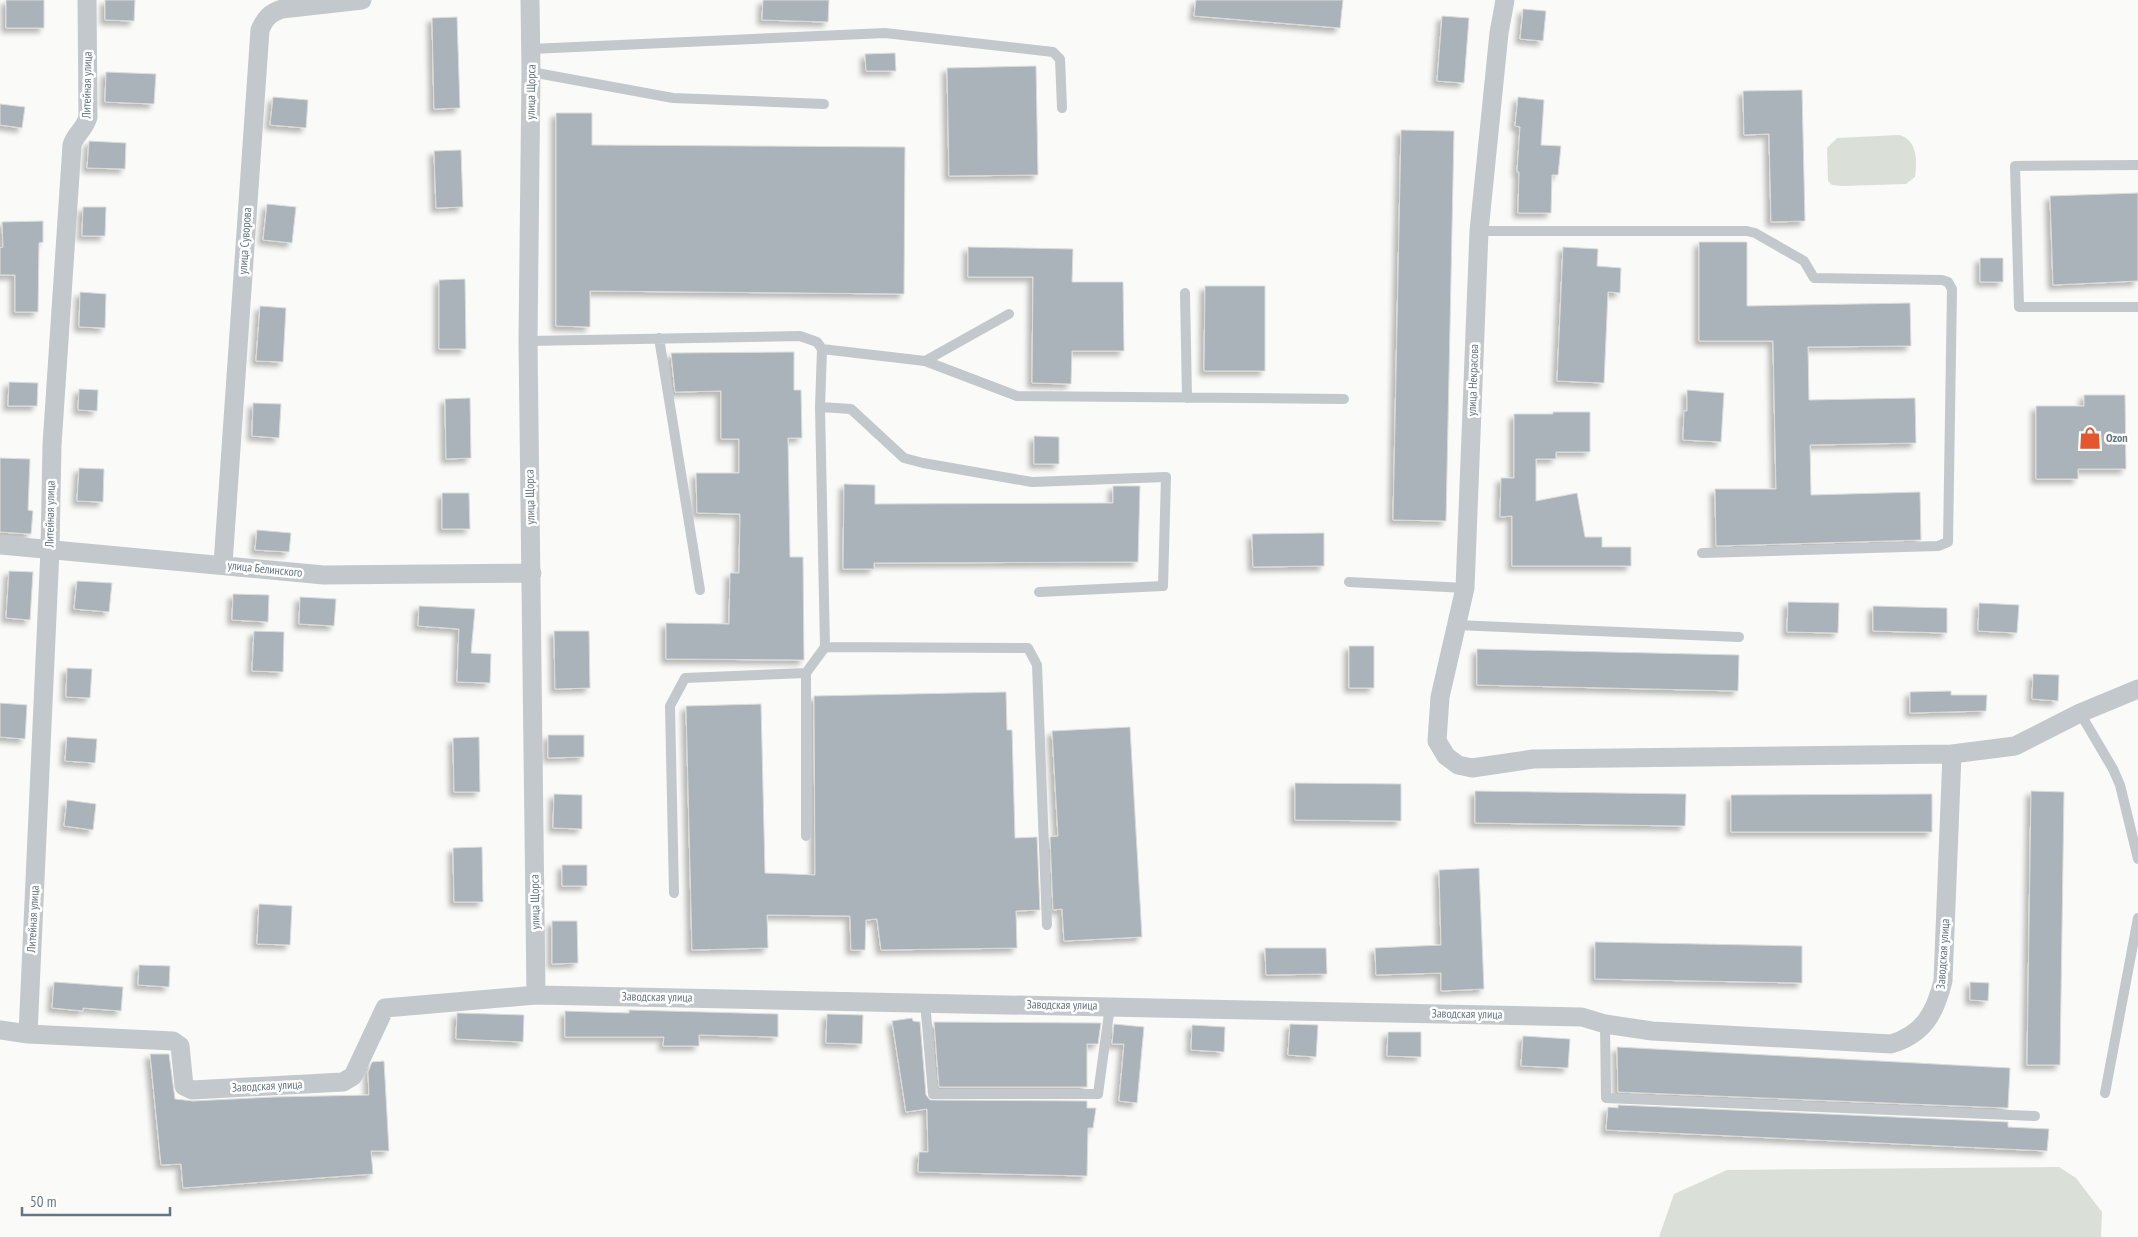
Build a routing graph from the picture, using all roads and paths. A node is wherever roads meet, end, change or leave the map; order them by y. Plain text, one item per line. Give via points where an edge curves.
1 (87, 0) edge
2 (362, 0) edge
3 (530, 0) edge
4 (1505, 0) edge
5 (531, 49) junction
6 (532, 72) junction
7 (824, 104) dead end
8 (1062, 108) dead end
9 (2138, 165) edge
10 (1479, 231) junction
11 (1185, 293) dead end
12 (2138, 307) edge
13 (1008, 314) dead end
14 (659, 338) junction
15 (528, 341) junction
16 (822, 349) junction
17 (925, 361) junction
18 (1187, 398) junction
19 (1344, 399) dead end
20 (820, 407) junction
21 (0, 545) edge
22 (50, 550) junction
23 (1702, 553) dead end
24 (223, 564) junction
25 (532, 573) junction
26 (1349, 582) dead end
27 (1465, 588) junction
28 (700, 590) dead end
29 (1039, 592) dead end
30 (1456, 625) junction
31 (1739, 637) dead end
32 (824, 647) junction
33 (806, 673) junction
34 (2138, 689) edge
35 (2080, 713) junction
36 (1952, 754) junction
37 (806, 836) dead end
38 (2138, 859) edge
39 (674, 893) dead end
40 (2138, 918) edge
41 (1047, 925) dead end
42 (536, 995) junction
43 (925, 1002) junction
44 (1110, 1006) junction
45 (1605, 1024) junction
46 (0, 1030) edge
47 (28, 1034) junction
48 (2105, 1093) dead end
49 (2035, 1116) dead end

1 - 22 street, Литейная улица via 88,117 86,125 74,137 72,146 52,445
2 - 24 street, улица Суворова via 282,9 272,12 260,30
3 - 5 street, улица Щорса
4 - 10 street, улица Некрасова
5 - 6 street, улица Щорса
5 - 8 lane via 885,33 1053,52 1060,59
6 - 7 lane via 673,98
6 - 15 street, улица Щорса
9 - 12 lane via 2015,166 2020,307
10 - 23 lane via 1747,231 1804,261 1814,278 1948,282 1952,289 1948,542 1938,546
10 - 27 street, улица Некрасова
11 - 18 lane
13 - 17 lane
14 - 15 lane
14 - 16 lane via 800,336 817,342
14 - 28 lane
15 - 25 street, улица Щорса
16 - 17 lane
16 - 20 lane
17 - 18 lane via 1017,396
18 - 19 lane
20 - 29 lane via 851,409 904,458 923,463 1032,482 1166,478 1163,586
20 - 32 lane
21 - 22 street, улица Белинского
22 - 24 street, улица Белинского
22 - 47 street, Литейная улица
24 - 25 street, улица Белинского via 324,575
25 - 42 street, улица Щорса
26 - 27 lane
27 - 30 street, улица Некрасова
30 - 31 lane
30 - 36 street, улица Некрасова via 1440,697 1437,741 1446,756 1458,765 1472,768 1532,759
32 - 33 lane
32 - 41 lane via 1028,648 1037,665
33 - 37 lane
33 - 39 lane via 685,678 670,706
34 - 35 street
35 - 36 street via 2014,746
35 - 38 lane via 2117,777
36 - 45 street, Заводская улица via 1943,981 1939,998 1920,1030 1906,1040 1891,1044 1652,1031
40 - 48 lane
42 - 43 street, Заводская улица
42 - 47 street, Заводская улица via 385,1008 353,1076 343,1082 192,1090 184,1086 180,1046 173,1041
43 - 44 street, Заводская улица
43 - 44 lane via 934,1094 1098,1094
44 - 45 street, Заводская улица via 1582,1017
45 - 49 lane via 1606,1098
46 - 47 street, Заводская улица

